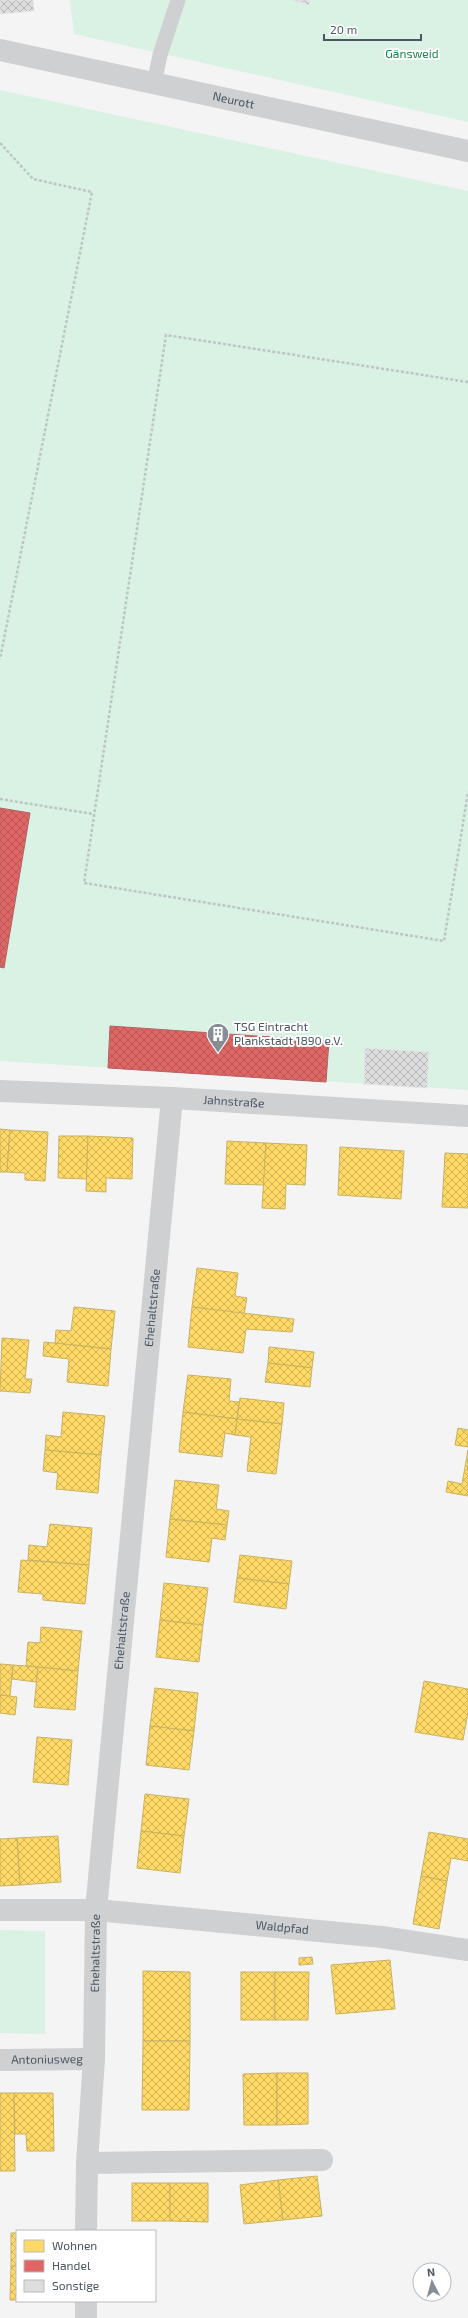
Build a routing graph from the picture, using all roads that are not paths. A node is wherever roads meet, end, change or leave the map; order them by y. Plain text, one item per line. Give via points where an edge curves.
1 (178, 0) edge
2 (0, 50) edge
3 (154, 84) junction
4 (468, 151) edge
5 (0, 1091) edge
6 (172, 1098) junction
7 (468, 1116) edge
8 (0, 1910) edge
9 (96, 1910) junction
10 (468, 1950) edge
11 (94, 2059) junction
12 (0, 2060) edge
13 (322, 2160) dead end
14 (87, 2163) junction
15 (86, 2230) edge
16 (86, 2302) edge
17 (86, 2318) edge

1 - 3 lane via 160,55
2 - 3 street, Neurott
3 - 4 street, Neurott
5 - 6 street, Jahnstraße
6 - 7 street, Jahnstraße
6 - 9 street, Ehehaltstraße
8 - 9 street
9 - 10 street, Waldpfad via 382,1937
9 - 11 street, Ehehaltstraße
11 - 12 street, Antoniusweg
11 - 14 street, Ehehaltstraße
13 - 14 street
14 - 15 street, Ehehaltstraße
16 - 17 street

